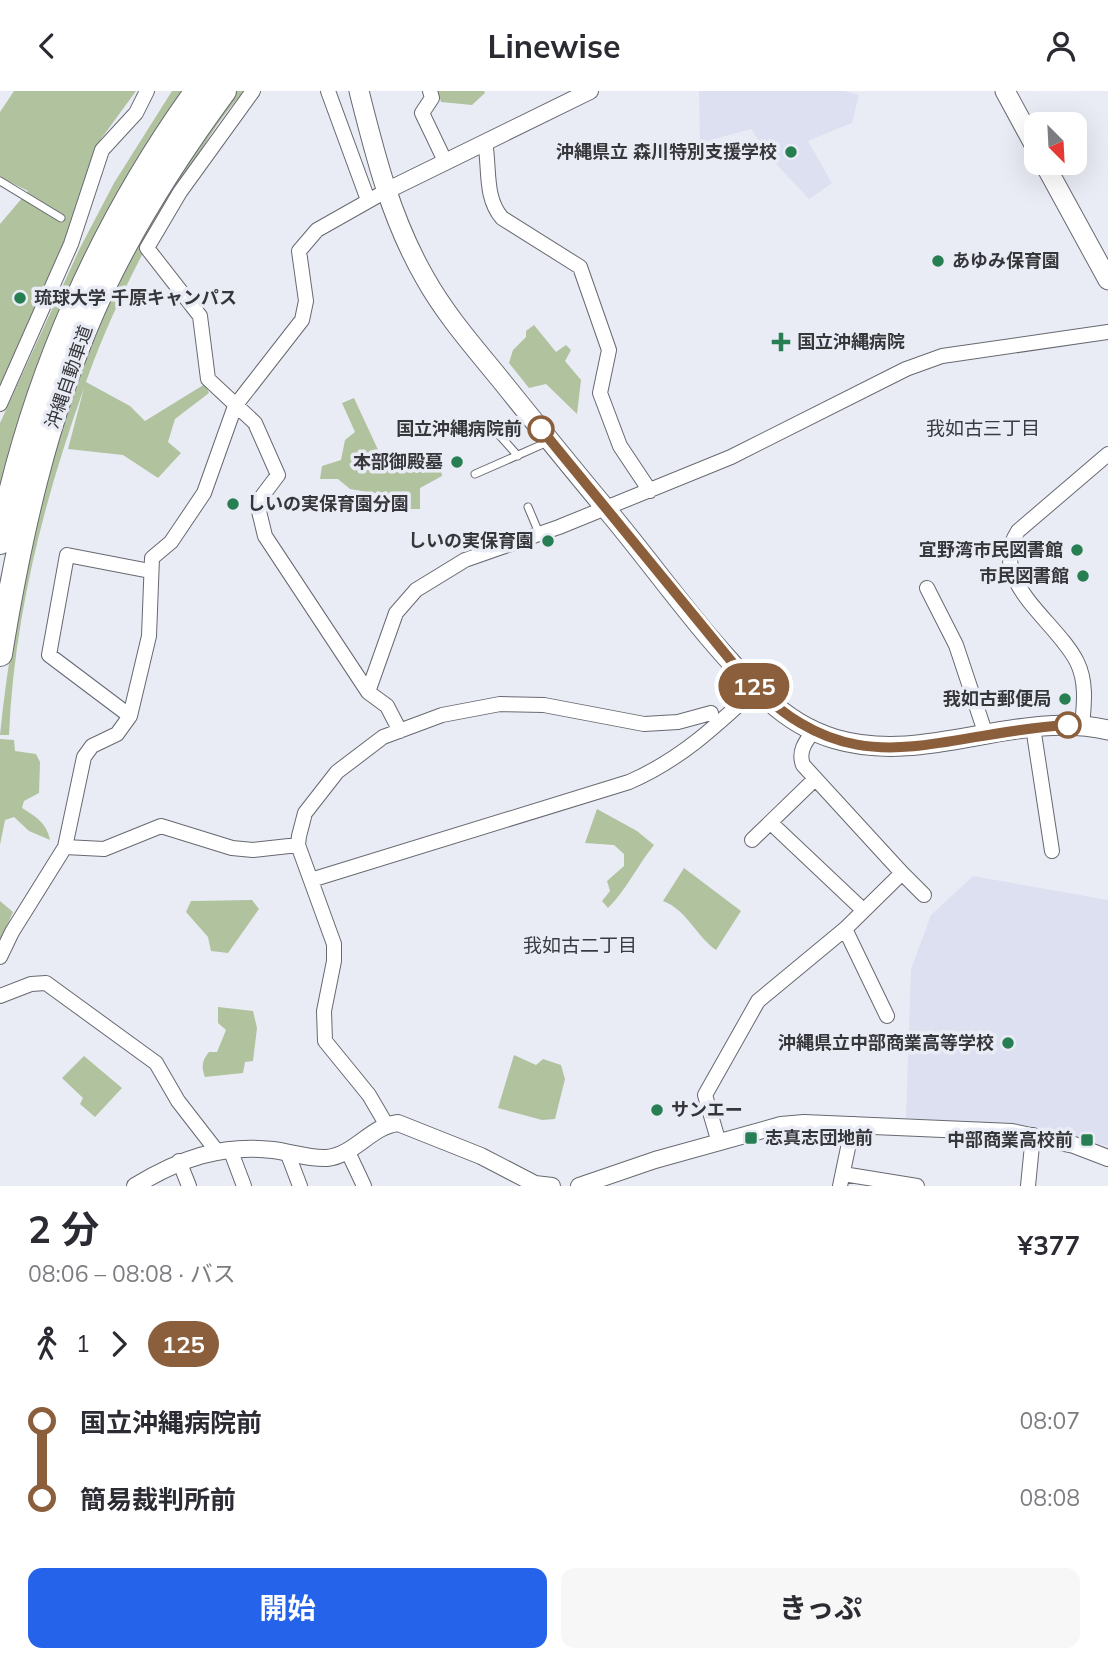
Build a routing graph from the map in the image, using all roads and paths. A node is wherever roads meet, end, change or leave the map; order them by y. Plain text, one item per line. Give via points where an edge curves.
1 (147, 91) edge
2 (197, 91) edge
3 (225, 91) edge
4 (253, 91) edge
5 (328, 91) edge
6 (359, 91) edge
7 (430, 91) edge
8 (590, 91) edge
9 (1006, 91) edge
10 (1024, 125) edge
11 (485, 142) junction
12 (445, 161) junction
13 (1051, 175) edge
14 (0, 181) edge
15 (386, 191) junction
16 (368, 200) junction
17 (61, 218) dead end
18 (1108, 281) edge
19 (1108, 332) edge
20 (0, 404) edge
21 (235, 405) junction
22 (492, 427) dead end
23 (550, 441) junction
24 (1108, 454) edge
25 (518, 456) junction
26 (475, 474) dead end
27 (650, 491) junction
28 (528, 507) dead end
29 (605, 507) junction
30 (539, 533) junction
31 (0, 542) edge
32 (150, 571) junction
33 (927, 588) dead end
34 (0, 654) edge
35 (756, 689) junction
36 (368, 692) junction
37 (711, 713) dead end
38 (130, 716) junction
39 (678, 722) junction
40 (1082, 726) junction
41 (1033, 727) junction
42 (1108, 730) edge
43 (400, 731) junction
44 (813, 732) junction
45 (986, 734) junction
46 (695, 745) junction
47 (815, 779) junction
48 (772, 824) junction
49 (752, 840) dead end
50 (298, 845) junction
51 (65, 847) junction
52 (1052, 851) dead end
53 (902, 873) junction
54 (311, 880) junction
55 (924, 895) dead end
56 (862, 909) junction
57 (845, 929) junction
58 (0, 957) edge
59 (0, 996) edge
60 (887, 1016) dead end
61 (853, 1124) junction
62 (386, 1125) junction
63 (1033, 1135) junction
64 (719, 1143) junction
65 (223, 1149) junction
66 (287, 1152) junction
67 (348, 1152) junction
68 (1108, 1158) edge
69 (179, 1161) junction
70 (842, 1180) edge
71 (138, 1185) edge
72 (534, 1185) edge
73 (189, 1186) edge
74 (244, 1186) edge
75 (300, 1186) edge
76 (364, 1186) edge
77 (552, 1186) edge
78 (579, 1186) edge
79 (917, 1186) edge
80 (1028, 1186) edge

1 - 20 street via 136,113 102,150 71,244
2 - 31 highway, 沖縄自動車道 via 103,244 75,303 27,436
3 - 34 highway, 沖縄自動車道 via 159,187 93,310 25,520
4 - 21 street via 180,192 147,248 200,316 208,379
5 - 16 street
6 - 15 main road
7 - 12 street via 432,98 422,113
8 - 11 street
9 - 10 main road
11 - 12 street
11 - 27 street via 495,209 580,267 609,350 600,393 603,403 620,446
12 - 15 street
13 - 18 main road
14 - 17 lane
15 - 16 street
15 - 23 main road via 435,295
16 - 21 street via 317,230 299,251 306,301 302,320
19 - 27 street via 930,361 906,369 731,457
21 - 32 street via 204,493 171,542 157,551
21 - 36 street via 255,423 278,475 257,503 265,536
22 - 25 lane
23 - 25 lane
23 - 29 main road
24 - 40 street via 1018,531 1007,558 1022,591 1076,660 1084,685
25 - 26 lane
27 - 29 street
28 - 30 lane
29 - 30 street
29 - 35 main road
30 - 36 street via 465,560 416,590 387,631
32 - 38 street via 149,636
32 - 38 street via 67,555 49,655
33 - 45 street via 956,645
35 - 44 main road
35 - 46 street
36 - 43 street via 387,706
37 - 39 street
38 - 51 street via 117,734 92,746 84,757
39 - 43 street via 627,723 544,705 500,704 442,715
39 - 46 street
40 - 41 main road
40 - 42 main road
41 - 45 main road
41 - 52 street
43 - 50 street via 383,737 337,772 305,814
44 - 45 main road via 882,748
44 - 47 street via 800,758
46 - 54 street via 629,782
47 - 48 street
47 - 53 street
48 - 49 street
48 - 56 street
50 - 51 street via 253,851 161,827 104,849
50 - 54 street
51 - 58 street
53 - 55 street
53 - 56 street
54 - 62 street via 334,944 324,1011 325,1041 369,1095
56 - 57 street
57 - 60 street
57 - 64 street via 758,1001 705,1095
59 - 65 street via 46,983 156,1063 178,1101
61 - 63 street
61 - 64 street via 781,1125
61 - 70 street
62 - 67 street
62 - 72 street via 398,1123 431,1134
63 - 68 street
63 - 80 street
64 - 78 street
65 - 66 street
65 - 69 street
65 - 74 street
66 - 67 street via 327,1158
66 - 75 street
67 - 76 street
69 - 71 street
69 - 73 street
70 - 79 street
72 - 77 street

